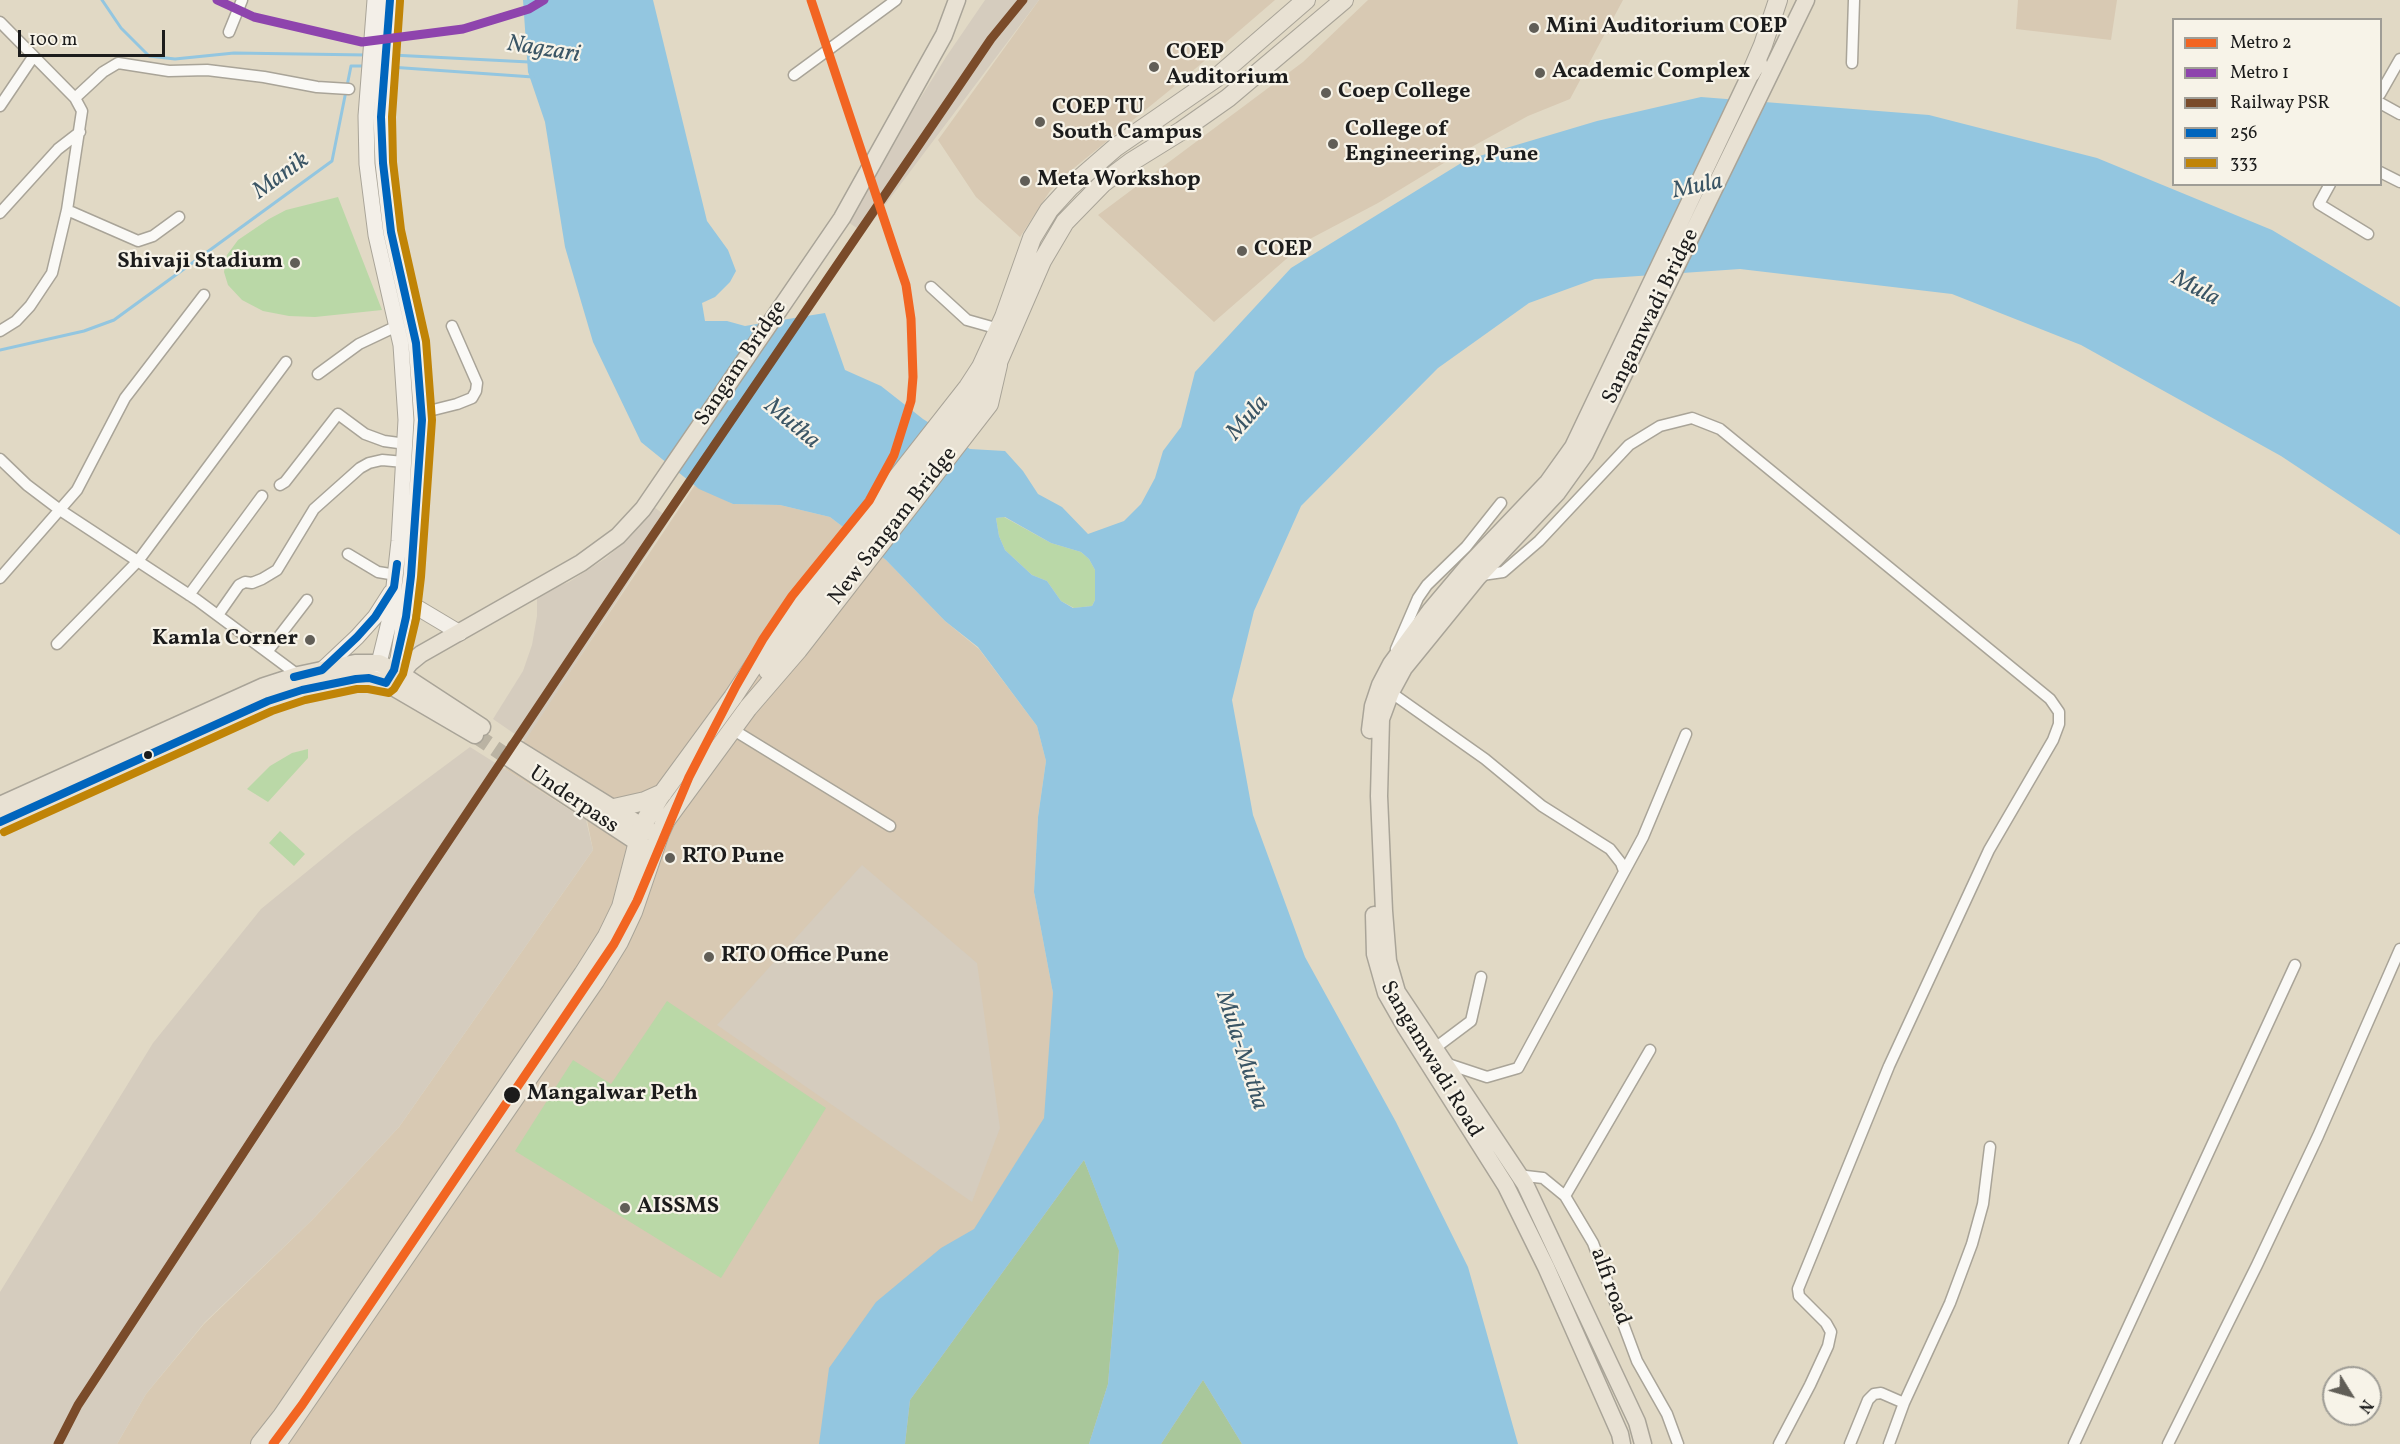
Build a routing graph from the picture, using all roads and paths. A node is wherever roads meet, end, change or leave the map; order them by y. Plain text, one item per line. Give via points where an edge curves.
1 (242, 0) edge
2 (375, 0) edge
3 (390, 0) edge
4 (896, 0) edge
5 (957, 0) edge
6 (1306, 0) edge
7 (1344, 0) edge
8 (1778, 0) edge
9 (1795, 0) edge
10 (1806, 0) edge
11 (1854, 0) edge
12 (380, 18) junction
13 (0, 22) edge
14 (229, 32) dead end
15 (33, 57) junction
16 (2400, 59) edge
17 (1852, 63) dead end
18 (1751, 73) junction
19 (794, 75) dead end
20 (344, 89) dead end
21 (2382, 90) edge
22 (75, 98) junction
23 (2382, 104) edge
24 (0, 106) edge
25 (2400, 114) edge
26 (80, 132) junction
27 (2382, 173) edge
28 (2400, 183) edge
29 (2329, 186) edge
30 (379, 196) junction
31 (67, 210) junction
32 (0, 213) edge
33 (179, 217) dead end
34 (2368, 234) dead end
35 (931, 287) dead end
36 (204, 295) dead end
37 (397, 326) junction
38 (452, 326) dead end
39 (999, 329) junction
40 (0, 331) edge
41 (286, 362) dead end
42 (318, 374) dead end
43 (978, 396) junction
44 (421, 413) junction
45 (1595, 420) junction
46 (406, 444) junction
47 (0, 459) edge
48 (404, 462) junction
49 (280, 485) dead end
50 (262, 496) dead end
51 (1501, 502) dead end
52 (60, 510) junction
53 (348, 554) dead end
54 (138, 561) junction
55 (1473, 572) junction
56 (0, 578) edge
57 (395, 581) junction
58 (189, 595) junction
59 (307, 600) dead end
60 (408, 602) junction
61 (218, 615) junction
62 (460, 633) junction
63 (787, 641) junction
64 (57, 644) dead end
65 (267, 652) junction
66 (764, 664) junction
67 (1397, 666) junction
68 (322, 670) junction
69 (298, 675) junction
70 (396, 676) junction
71 (1385, 689) junction
72 (732, 729) junction
73 (479, 731) tunnel mouth
74 (1686, 734) dead end
75 (663, 793) junction
76 (0, 805) edge
77 (614, 808) junction
78 (0, 822) edge
79 (890, 826) dead end
80 (640, 834) junction
81 (656, 845) junction
82 (1624, 871) junction
83 (2400, 949) edge
84 (2295, 965) dead end
85 (1482, 977) dead end
86 (1435, 1048) junction
87 (1650, 1050) dead end
88 (1445, 1063) junction
89 (1990, 1147) dead end
90 (1511, 1178) junction
91 (1566, 1196) junction
92 (438, 1201) junction
93 (1904, 1403) junction
94 (260, 1444) edge
95 (278, 1444) edge
96 (1622, 1444) edge
97 (1643, 1444) edge
98 (1678, 1444) edge
99 (1779, 1444) edge
100 (1850, 1444) edge
101 (1889, 1444) edge
102 (2074, 1444) edge
103 (2168, 1444) edge

1 - 14 street
2 - 12 main road
3 - 12 main road
4 - 19 street
5 - 62 main road, Sangam Bridge via 944,35 842,218 643,509 618,536 581,563
6 - 39 highway via 1216,78 1116,147 1070,187 1032,238
7 - 43 highway via 1228,98 1131,162 1083,202 1065,222 1042,261 998,364
8 - 18 highway
9 - 18 main road, Sangamwadi Bridge via 1767,54
10 - 45 main road, Sangamwadi Bridge
11 - 17 street
12 - 30 main road via 374,116
13 - 15 street
15 - 22 street
15 - 24 street
16 - 21 street
18 - 45 main road, Sangamwadi Bridge
20 - 22 street via 207,70 169,71 118,63
22 - 26 street via 82,111
23 - 25 street
26 - 31 street
26 - 32 street via 58,149
27 - 28 street
29 - 34 street via 2319,204
30 - 37 main road via 376,235
30 - 44 main road via 416,343
31 - 33 street via 138,241 153,236
31 - 40 street via 48,281 16,321
35 - 39 street via 967,320
36 - 52 street via 125,398 77,490
37 - 42 street via 359,344
37 - 46 main road
38 - 44 street via 477,383 476,391 472,398 457,404
39 - 43 highway via 987,357
41 - 54 street
43 - 63 highway, New Sangam Bridge
43 - 63 highway, New Sangam Bridge
44 - 60 main road
45 - 55 main road, Sangamwadi Bridge via 1585,454 1557,493
46 - 48 main road
46 - 49 street via 364,434 338,414
47 - 52 street
48 - 57 main road
48 - 61 street via 382,460 360,468 315,508 277,570 239,585
50 - 58 street
51 - 67 street via 1418,598
52 - 54 street
52 - 56 street
53 - 57 street
54 - 58 street
54 - 64 street
55 - 67 main road, Sangamwadi Bridge
55 - 99 street via 1503,572 1539,541 1629,445 1660,426 1692,418 1720,429 2050,699 2059,712 2053,740 1989,850 1889,1066 1798,1289 1799,1296 1831,1332 1810,1385
57 - 68 main road via 369,624
57 - 70 main road via 389,623
58 - 61 street
59 - 65 street
60 - 62 main road
60 - 70 main road
61 - 65 street
62 - 70 main road, Sangam Bridge via 421,654
63 - 66 highway
63 - 72 highway
65 - 69 street
66 - 72 highway
66 - 75 highway via 734,697
67 - 71 main road, Sangamwadi Road
68 - 69 main road
68 - 70 main road via 355,663
69 - 76 main road via 264,686
70 - 73 main road
70 - 78 main road via 356,679 268,701
71 - 82 street via 1485,759 1542,806 1610,849
71 - 86 main road, Sangamwadi Road via 1379,783 1388,961 1397,992
71 - 90 main road, Sangamwadi Road via 1373,706 1369,754 1375,954 1379,974 1406,1028
72 - 79 street
72 - 81 highway via 666,820
74 - 82 street via 1643,837
75 - 77 highway
75 - 80 highway
77 - 80 main road, Underpass
77 - 80 main road, Underpass via 513,753
80 - 81 main road
80 - 92 highway via 628,885 606,936
81 - 92 highway via 619,942 548,1052
82 - 88 street via 1518,1068 1487,1077
83 - 103 street via 2308,1157
84 - 102 street
85 - 86 street via 1471,1021
86 - 88 main road, Sangamwadi Road
87 - 91 street
88 - 90 main road, Sangamwadi Road
89 - 93 street via 1983,1204 1972,1244
90 - 91 street, alfi road via 1543,1178
90 - 96 main road, Sangamwadi Road
90 - 97 main road, Sangamwadi Road via 1548,1232 1632,1412
91 - 98 street, alfi road via 1593,1243 1637,1361 1667,1413
92 - 94 highway
92 - 95 highway
93 - 100 street via 1874,1394
93 - 101 street

